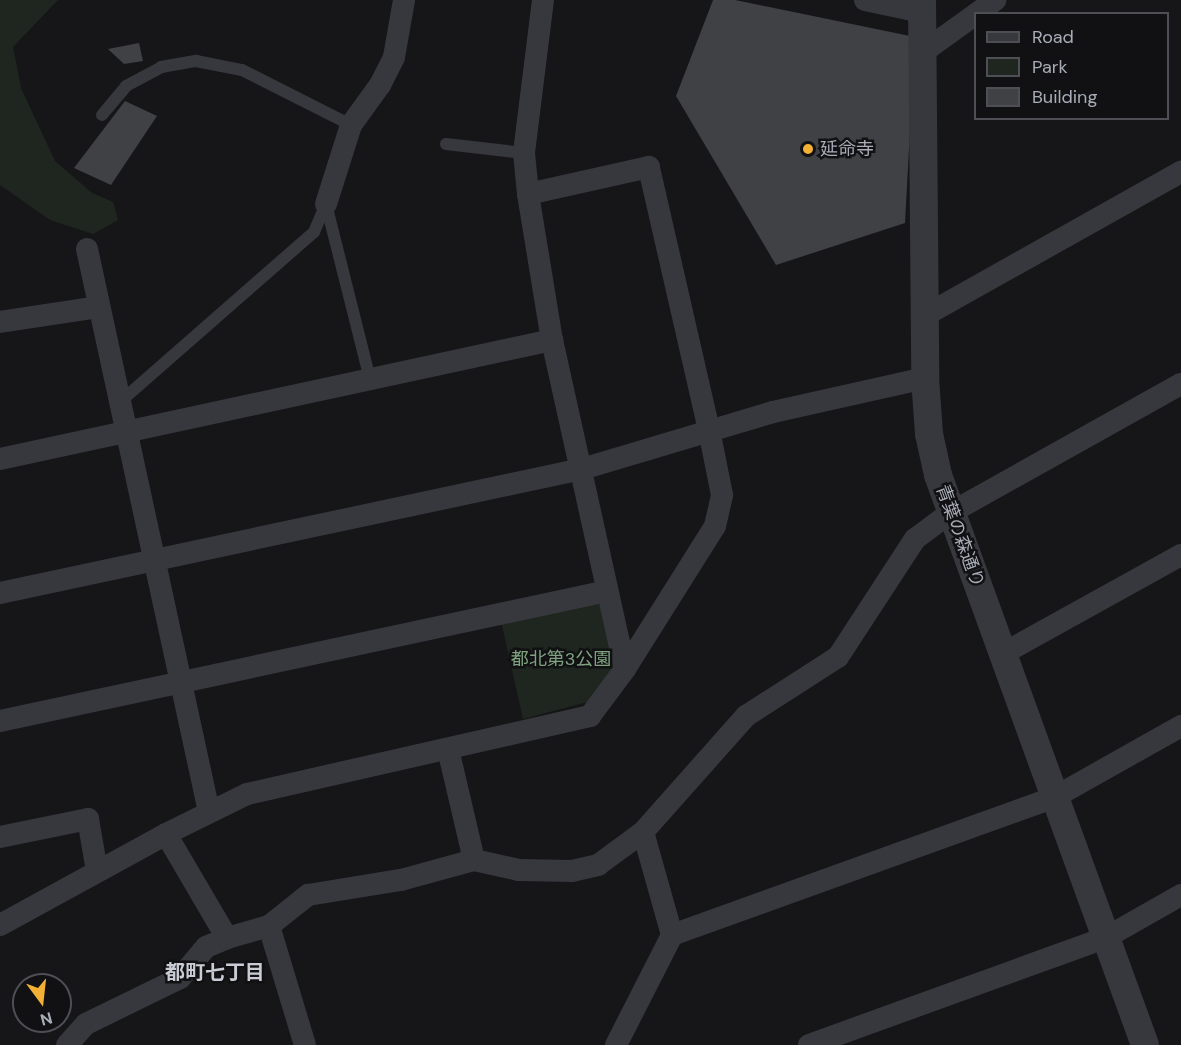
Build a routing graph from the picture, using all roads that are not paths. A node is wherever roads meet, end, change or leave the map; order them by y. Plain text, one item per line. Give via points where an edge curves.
1 (404, 0) edge
2 (543, 0) edge
3 (865, 0) edge
4 (995, 0) edge
5 (922, 6) edge
6 (979, 12) edge
7 (974, 15) edge
8 (923, 52) junction
9 (102, 115) dead end
10 (351, 125) junction
11 (446, 144) dead end
12 (524, 153) junction
13 (1181, 172) edge
14 (528, 194) junction
15 (326, 204) junction
16 (87, 249) dead end
17 (98, 307) junction
18 (924, 316) junction
19 (0, 322) edge
20 (552, 340) junction
21 (925, 378) junction
22 (370, 379) junction
23 (1181, 384) edge
24 (121, 402) junction
25 (709, 430) junction
26 (127, 431) junction
27 (0, 459) edge
28 (582, 469) junction
29 (950, 513) junction
30 (1181, 555) edge
31 (154, 560) junction
32 (607, 591) junction
33 (0, 593) edge
34 (1004, 653) junction
35 (626, 669) junction
36 (181, 682) junction
37 (0, 721) edge
38 (1181, 726) edge
39 (448, 749) junction
40 (1055, 797) junction
41 (209, 812) junction
42 (644, 832) junction
43 (166, 834) junction
44 (0, 837) edge
45 (474, 860) junction
46 (97, 871) junction
47 (1181, 895) edge
48 (0, 925) edge
49 (269, 926) junction
50 (672, 935) junction
51 (1107, 937) junction
52 (227, 938) junction
53 (67, 1045) edge
54 (305, 1045) edge
55 (616, 1045) edge
56 (809, 1045) edge
57 (1145, 1045) edge

1 - 10 street via 394,57 381,85
2 - 12 street
3 - 5 street
4 - 6 street
5 - 8 street, 青葉の森通り
7 - 8 street
8 - 18 street, 青葉の森通り
9 - 10 lane via 126,86 161,67 196,61 242,70
10 - 15 street
11 - 12 lane
12 - 14 street
13 - 18 street
14 - 20 street
14 - 25 street via 649,166
15 - 22 lane
15 - 24 lane via 314,232
16 - 17 street
17 - 19 street
17 - 24 street
18 - 21 street, 青葉の森通り
20 - 22 street
20 - 28 street
21 - 25 street
21 - 29 street, 青葉の森通り via 929,434
22 - 26 street
23 - 29 street
24 - 26 street
25 - 28 street
25 - 35 street via 722,495 715,526
26 - 27 street
26 - 31 street
28 - 31 street
28 - 32 street
29 - 34 street, 青葉の森通り
29 - 42 street via 915,538 838,657 746,716
30 - 34 street
31 - 33 street
31 - 36 street
32 - 35 street
32 - 36 street
34 - 40 street, 青葉の森通り
35 - 39 street via 590,716
36 - 37 street
36 - 41 street
38 - 40 street
39 - 41 street via 247,794
39 - 45 street
40 - 50 street
40 - 51 street, 青葉の森通り
41 - 43 street
42 - 45 street via 598,865 572,871 519,870
42 - 50 street
43 - 46 street
43 - 52 street
44 - 46 street via 88,819
45 - 49 street via 401,880 308,895
46 - 48 street
47 - 51 street
49 - 52 street
49 - 54 street
50 - 55 street
51 - 56 street
51 - 57 street, 青葉の森通り
52 - 53 street via 206,947 180,978 86,1023

